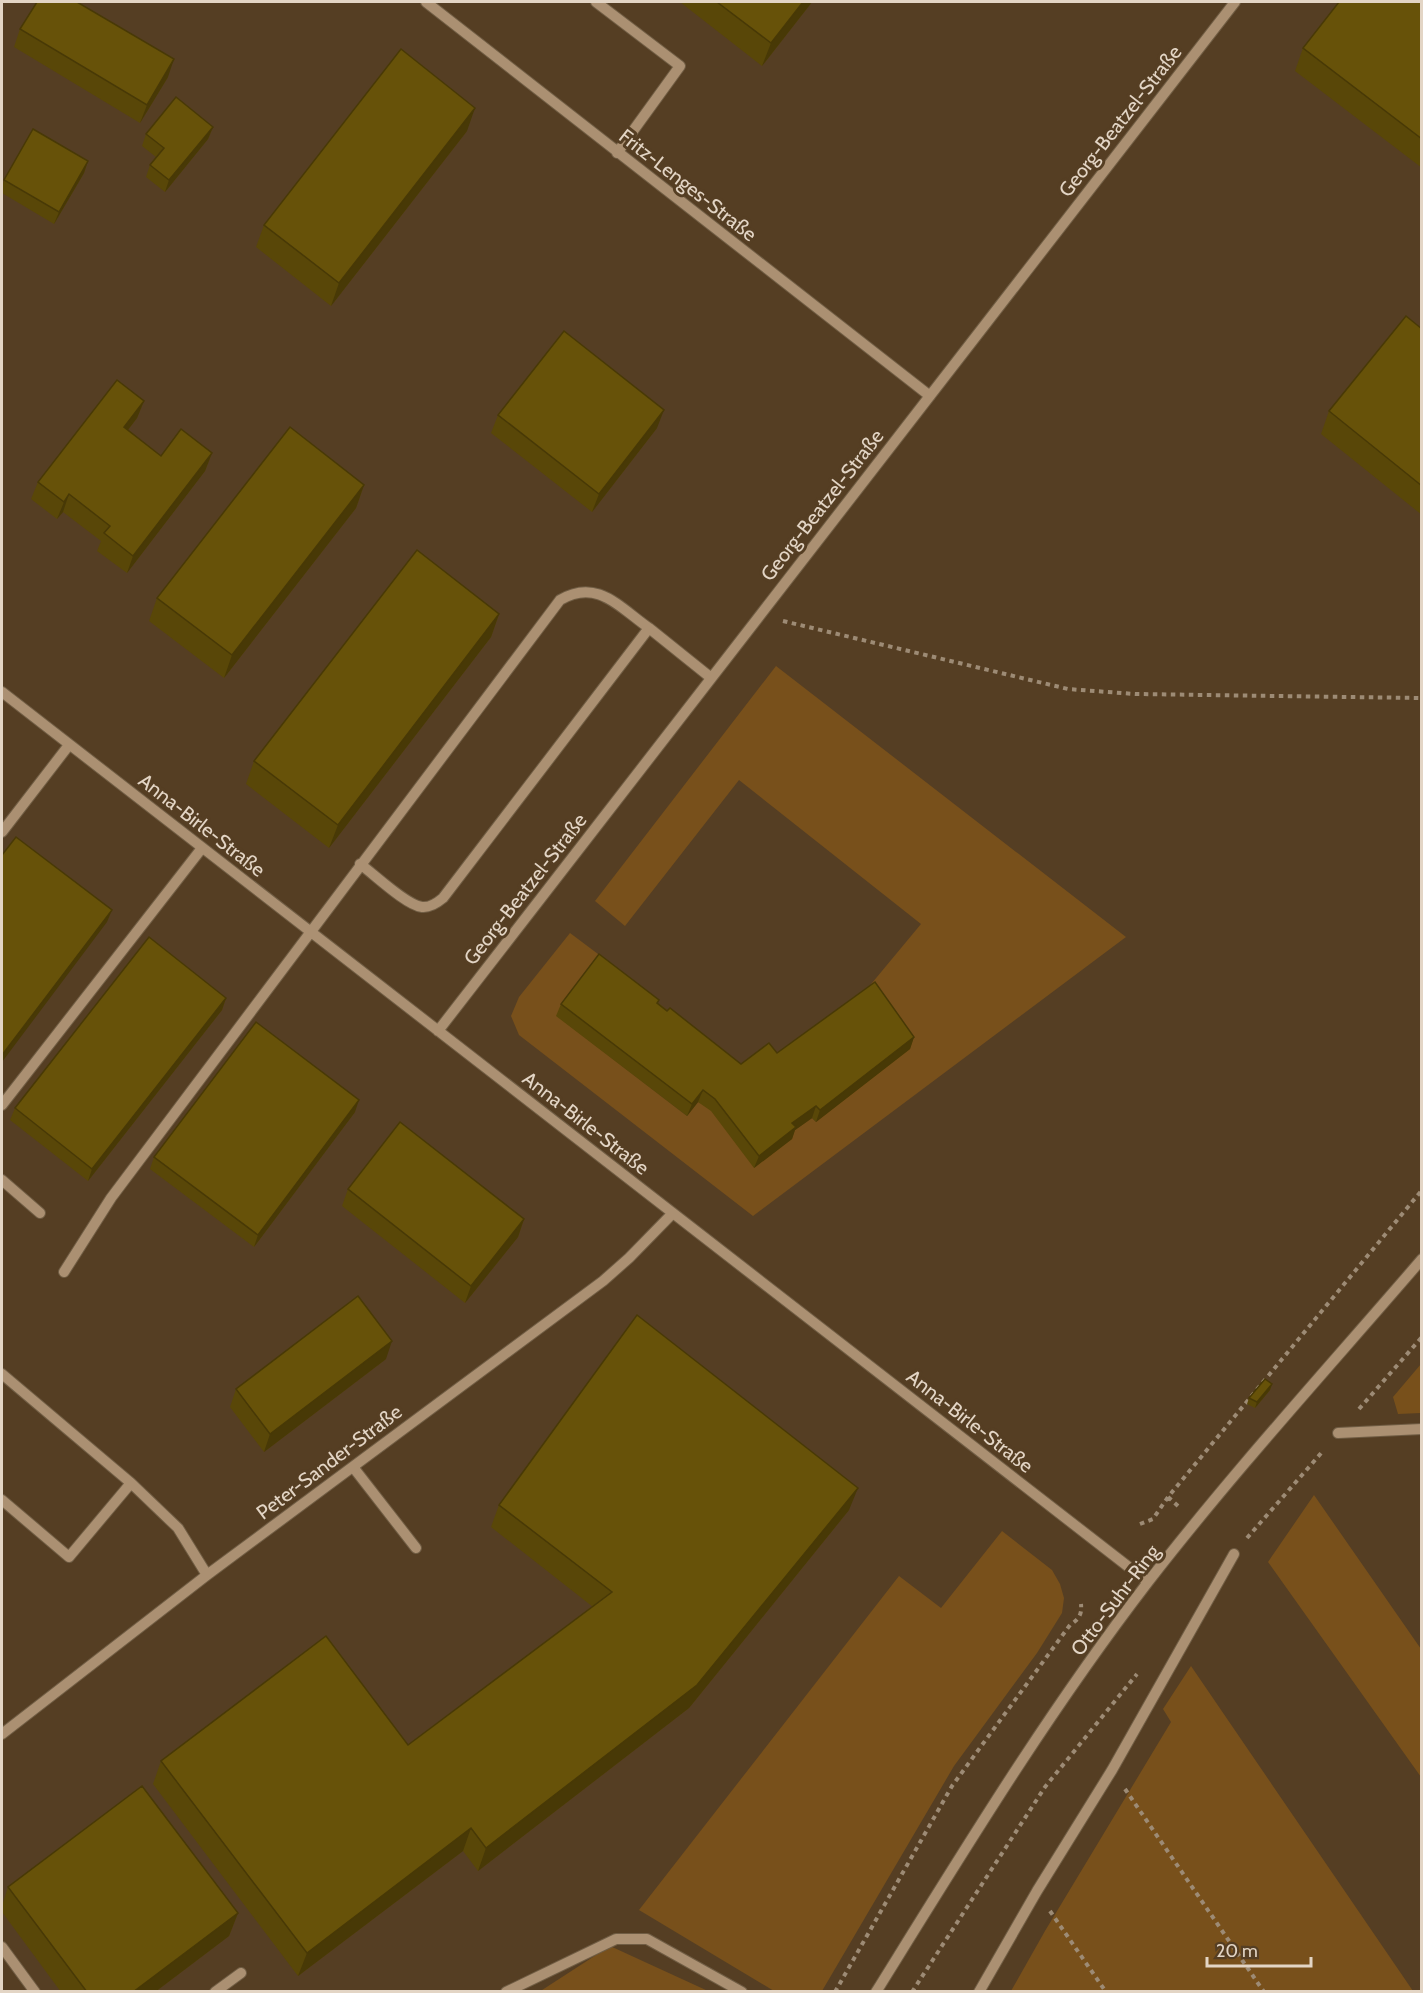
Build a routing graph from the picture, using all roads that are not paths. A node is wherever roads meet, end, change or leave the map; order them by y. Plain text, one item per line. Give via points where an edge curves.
1 (426, 2) edge
2 (596, 2) edge
3 (1235, 2) edge
4 (617, 153) junction
5 (930, 396) junction
6 (649, 628) junction
7 (710, 677) junction
8 (2, 692) edge
9 (69, 745) junction
10 (2, 832) edge
11 (202, 848) junction
12 (360, 864) junction
13 (310, 932) junction
14 (438, 1031) junction
15 (2, 1105) edge
16 (2, 1180) edge
17 (40, 1213) dead end
18 (673, 1213) junction
19 (1422, 1259) edge
20 (63, 1272) dead end
21 (2, 1374) edge
22 (1422, 1429) edge
23 (1338, 1433) road end
24 (353, 1467) junction
25 (131, 1483) junction
26 (2, 1500) edge
27 (416, 1548) dead end
28 (1233, 1554) road end
29 (207, 1575) junction
30 (1149, 1582) junction
31 (2, 1734) edge
32 (2, 1947) edge
33 (241, 1973) dead end
34 (35, 1992) edge
35 (215, 1992) edge
36 (506, 1992) edge
37 (742, 1992) edge
38 (876, 1992) edge
39 (979, 1992) edge

1 - 4 street, Fritz-Lenges-Straße
2 - 4 street via 680,66
3 - 5 street, Georg-Beatzel-Straße
4 - 5 street, Fritz-Lenges-Straße
5 - 7 street, Georg-Beatzel-Straße
6 - 7 street
6 - 12 street via 600,594 585,590 560,600
6 - 12 street via 443,898 432,906 422,907
7 - 14 street, Georg-Beatzel-Straße
8 - 9 street, Anna-Birle-Straße
9 - 10 street
9 - 11 street, Anna-Birle-Straße
11 - 13 street, Anna-Birle-Straße
11 - 15 street
12 - 13 street
13 - 14 street, Anna-Birle-Straße
13 - 20 street via 111,1198
14 - 18 street, Anna-Birle-Straße
16 - 17 street
18 - 24 street, Peter-Sander-Straße via 603,1281
18 - 30 street, Anna-Birle-Straße
19 - 30 street, Otto-Suhr-Ring
21 - 25 street
22 - 23 street
24 - 27 street
24 - 29 street, Peter-Sander-Straße
25 - 26 street via 69,1557
25 - 29 street via 178,1528
28 - 39 street via 1112,1770
29 - 31 street, Peter-Sander-Straße
30 - 38 street, Otto-Suhr-Ring via 1022,1758
32 - 34 street
33 - 35 street
36 - 37 street via 616,1939 647,1939

